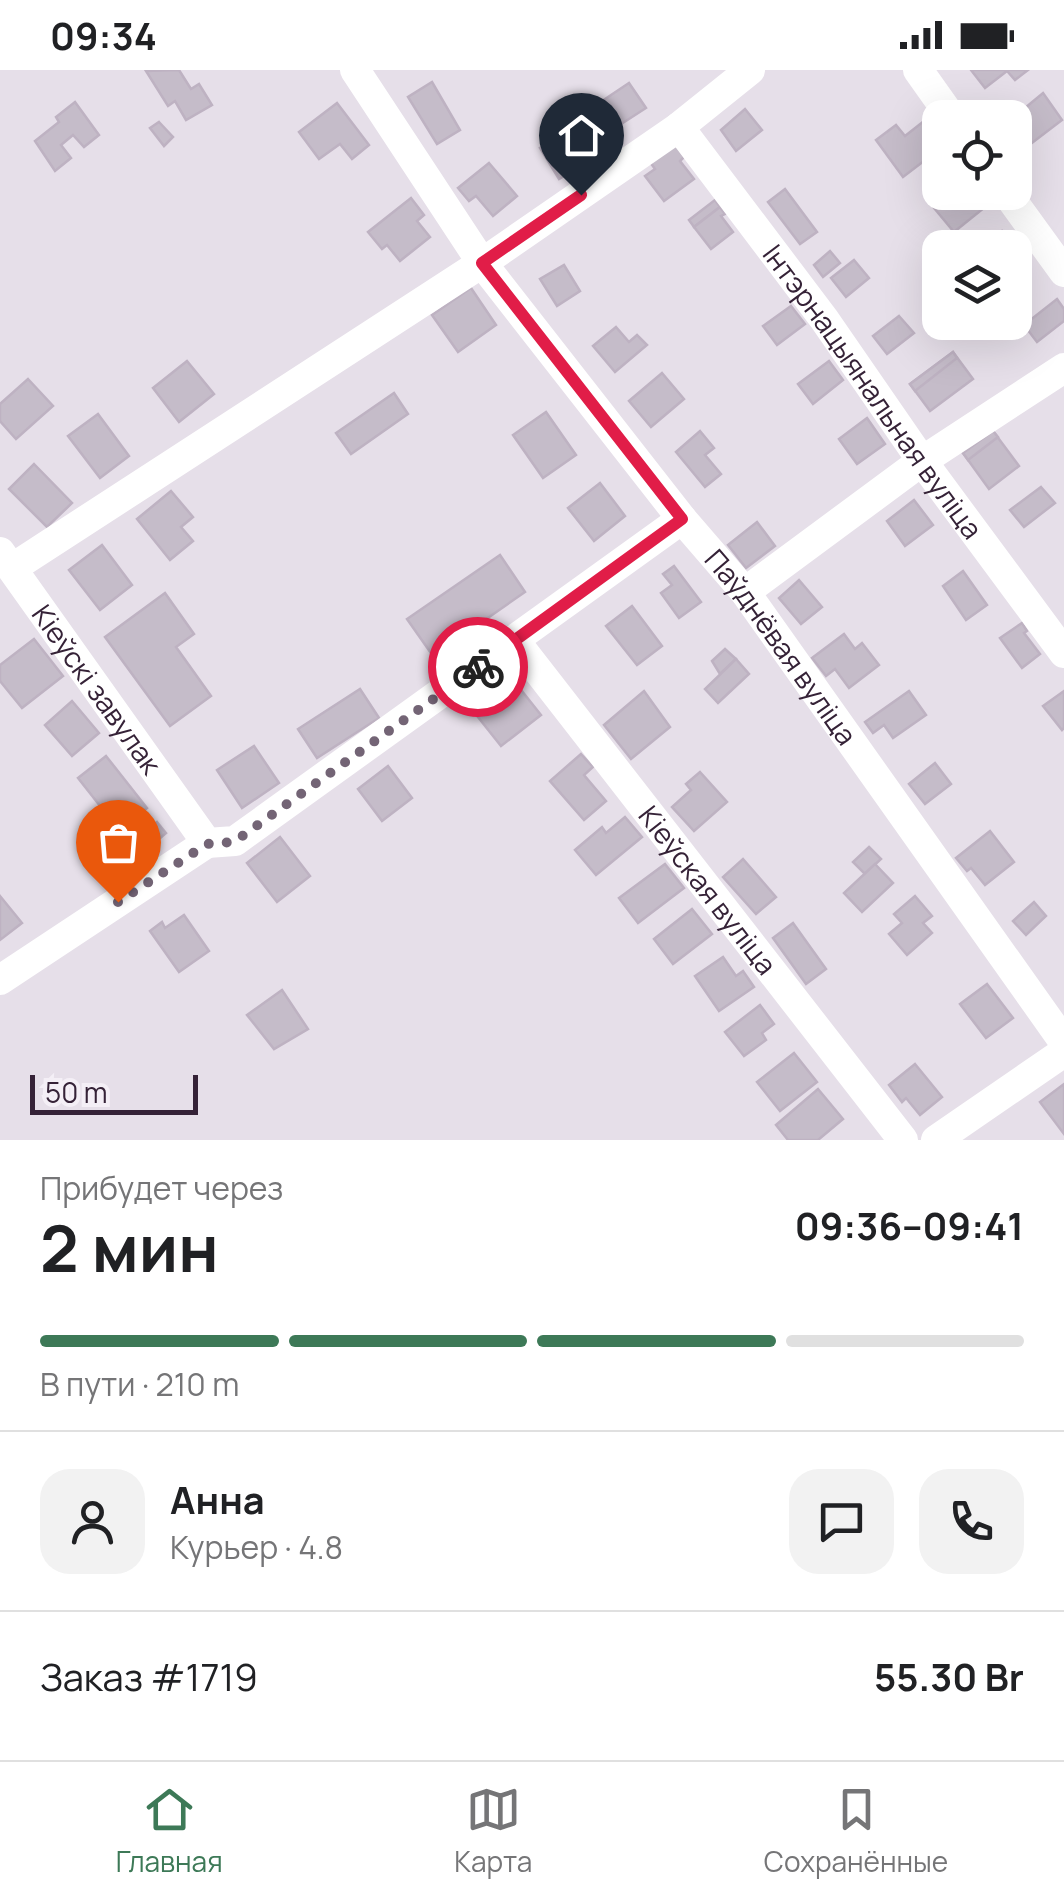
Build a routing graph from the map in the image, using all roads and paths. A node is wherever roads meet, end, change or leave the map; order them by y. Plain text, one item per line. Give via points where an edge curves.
1 (354, 70) edge
2 (750, 70) edge
3 (918, 70) edge
4 (939, 100) edge
5 (679, 127) junction
6 (1019, 210) edge
7 (482, 263) junction
8 (1064, 272) edge
9 (1064, 368) edge
10 (922, 461) junction
11 (682, 519) junction
12 (7, 560) edge
13 (745, 592) junction
14 (515, 640) junction
15 (1064, 653) edge
16 (207, 844) junction
17 (0, 980) edge
18 (1064, 1042) edge
19 (1064, 1052) edge
20 (903, 1140) edge
21 (936, 1140) edge

1 - 7 street, Паўднёвая вуліца
2 - 5 street
3 - 4 street
5 - 7 street
5 - 10 street, Інтэрнацыянальная вуліца
6 - 8 street
7 - 11 street, Паўднёвая вуліца
7 - 12 street
9 - 10 street
10 - 13 street
10 - 15 street, Інтэрнацыянальная вуліца
11 - 13 street, Паўднёвая вуліца
11 - 14 street
12 - 16 street, Кіеўскі завулак
13 - 18 street, Паўднёвая вуліца
14 - 16 street via 234,842
14 - 20 street, Кіеўская вуліца
16 - 17 street
19 - 21 street

